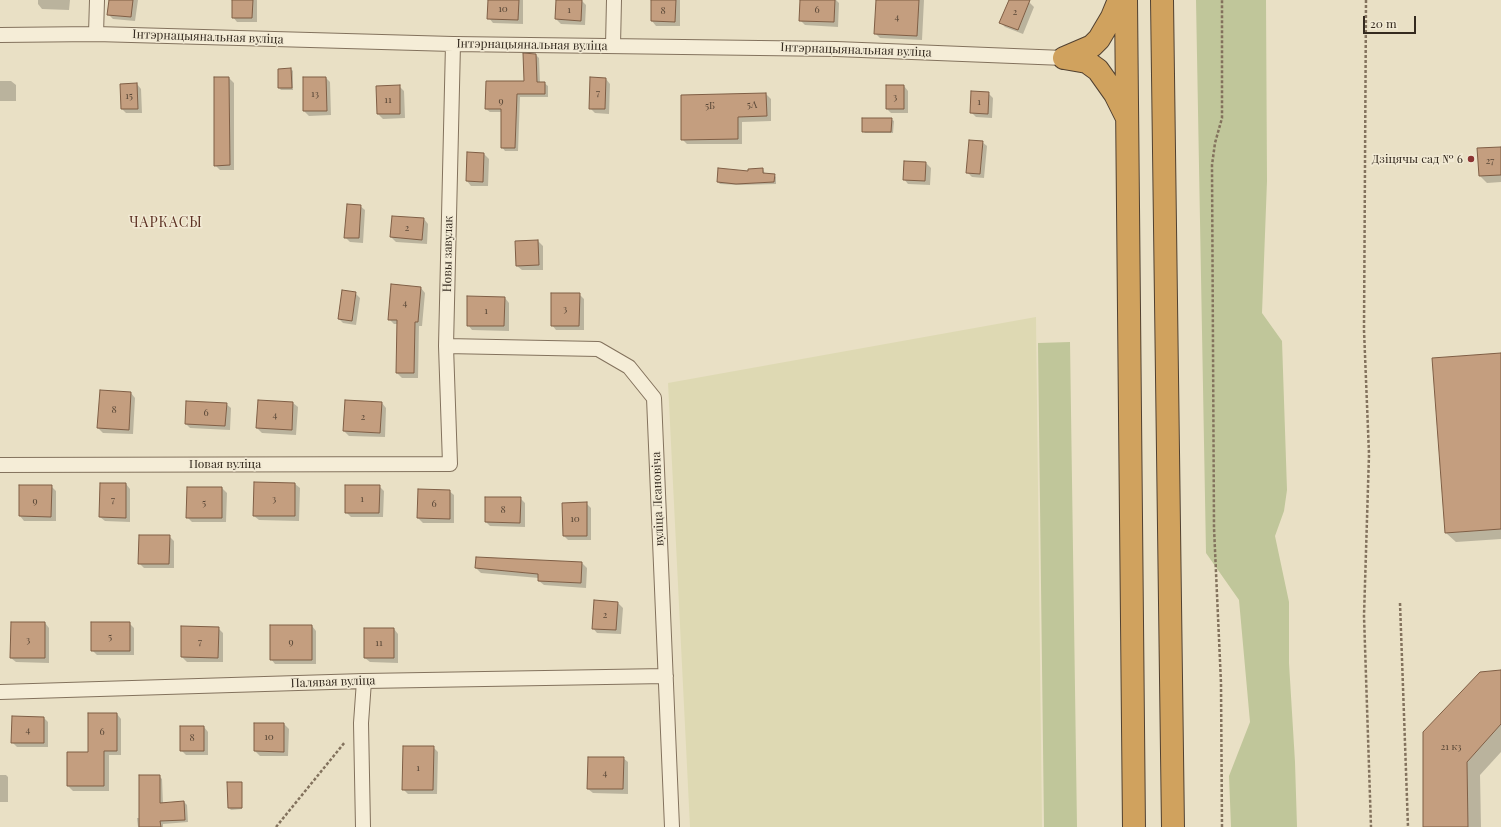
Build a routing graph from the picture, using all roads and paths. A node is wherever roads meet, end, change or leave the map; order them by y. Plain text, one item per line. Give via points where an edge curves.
1 (97, 0) edge
2 (614, 0) edge
3 (1119, 0) edge
4 (1126, 0) edge
5 (1162, 0) edge
6 (1222, 0) edge
7 (1366, 0) edge
8 (96, 34) junction
9 (0, 35) edge
10 (453, 44) junction
11 (613, 45) junction
12 (1064, 58) junction
13 (1128, 119) junction
14 (446, 346) junction
15 (450, 464) joint
16 (0, 465) edge
17 (1400, 603) dead end
18 (666, 676) junction
19 (364, 681) junction
20 (0, 692) edge
21 (362, 723) junction
22 (276, 827) edge
23 (363, 827) edge
24 (672, 827) edge
25 (1134, 827) edge
26 (1172, 827) edge
27 (1222, 827) edge
28 (1371, 827) edge
29 (1408, 827) edge

1 - 8 street
2 - 11 street
3 - 12 highway via 1099,39 1092,46
4 - 13 highway
5 - 26 highway
6 - 27 path via 1222,118 1212,165 1214,528 1221,683
7 - 28 path via 1364,330 1369,454 1364,616
8 - 9 street, Інтэрнацыянальная вуліца
8 - 10 street, Інтэрнацыянальная вуліца
10 - 11 street, Інтэрнацыянальная вуліца
10 - 14 street, Новы завулак
11 - 12 street, Інтэрнацыянальная вуліца via 836,49
12 - 13 highway via 1087,62 1098,70
13 - 25 highway
14 - 15 street, Новы завулак
14 - 18 street, вуліца Леановіча via 598,349 629,367 654,398
15 - 16 street, Новая вуліца
17 - 29 path
18 - 19 street, Палявая вуліца
18 - 24 street, вуліца Леановіча
19 - 20 street, Палявая вуліца
19 - 21 street
21 - 22 path
21 - 23 street

